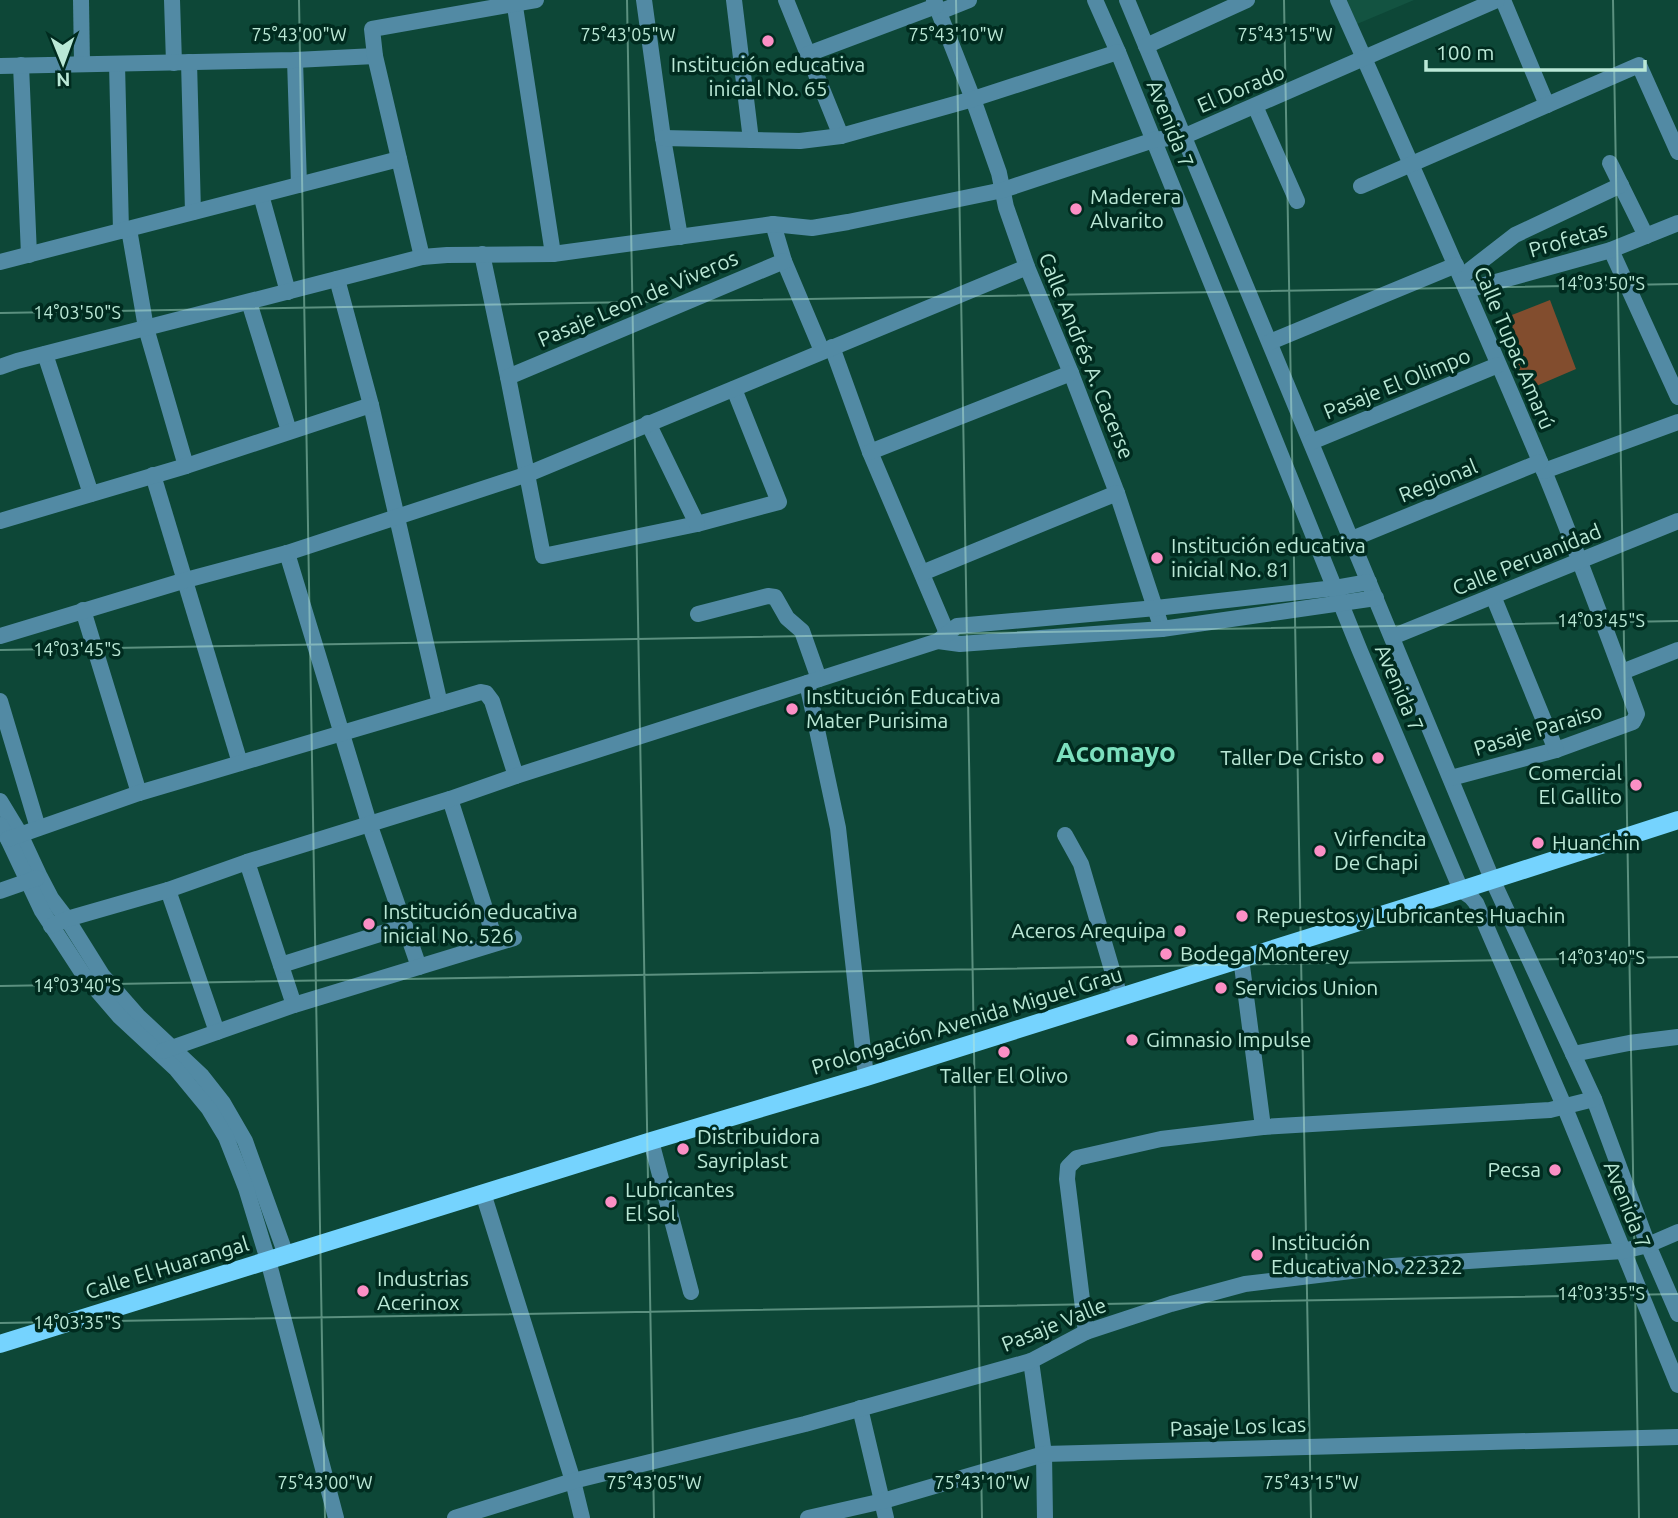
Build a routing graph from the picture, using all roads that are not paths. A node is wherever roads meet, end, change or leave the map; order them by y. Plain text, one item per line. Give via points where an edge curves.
1 (80, 0) edge
2 (172, 0) edge
3 (536, 0) edge
4 (644, 0) edge
5 (734, 0) edge
6 (786, 0) edge
7 (969, 0) edge
8 (1095, 0) edge
9 (1127, 0) edge
10 (1247, 0) edge
11 (1338, 0) edge
12 (1497, 0) edge
13 (1503, 0) edge
14 (515, 2) edge
15 (936, 6) edge
16 (1146, 46) junction
17 (1118, 52) junction
18 (808, 54) junction
19 (375, 56) junction
20 (1364, 58) junction
21 (295, 60) junction
22 (182, 62) junction
23 (82, 64) junction
24 (117, 64) junction
25 (21, 65) junction
26 (0, 66) edge
27 (973, 99) junction
28 (1547, 105) junction
29 (1255, 106) junction
30 (841, 136) junction
31 (1185, 136) junction
32 (663, 138) junction
33 (751, 140) junction
34 (1154, 140) junction
35 (1678, 152) edge
36 (399, 159) junction
37 (1610, 163) dead end
38 (1411, 164) junction
39 (299, 185) junction
40 (1621, 185) junction
41 (1361, 186) dead end
42 (1003, 190) junction
43 (261, 195) junction
44 (1297, 201) dead end
45 (193, 212) junction
46 (1678, 223) edge
47 (773, 224) junction
48 (125, 230) junction
49 (1646, 236) junction
50 (680, 237) junction
51 (1611, 250) junction
52 (482, 254) junction
53 (553, 254) junction
54 (29, 255) junction
55 (422, 257) junction
56 (784, 261) junction
57 (0, 262) edge
58 (1027, 267) junction
59 (1461, 277) junction
60 (337, 279) junction
61 (288, 292) junction
62 (248, 302) junction
63 (146, 328) junction
64 (1270, 342) junction
65 (827, 349) junction
66 (45, 354) junction
67 (1498, 365) junction
68 (0, 367) edge
69 (1071, 373) junction
70 (508, 377) junction
71 (734, 389) junction
72 (1677, 390) edge
73 (371, 405) junction
74 (1678, 422) edge
75 (648, 423) junction
76 (289, 431) junction
77 (1311, 442) junction
78 (870, 452) junction
79 (186, 466) junction
80 (1542, 467) junction
81 (528, 474) junction
82 (153, 475) junction
83 (1117, 493) junction
84 (91, 494) junction
85 (397, 515) junction
86 (0, 521) edge
87 (1678, 521) edge
88 (697, 524) junction
89 (1352, 539) junction
90 (287, 552) junction
91 (1580, 561) junction
92 (922, 573) junction
93 (186, 580) junction
94 (1370, 582) junction
95 (1338, 596) junction
96 (1493, 596) junction
97 (1376, 598) junction
98 (1156, 608) junction
99 (83, 610) junction
100 (698, 614) dead end
101 (1162, 629) junction
102 (0, 636) edge
103 (942, 637) junction
104 (1392, 637) junction
105 (1678, 650) edge
106 (1622, 672) junction
107 (813, 681) junction
108 (0, 701) edge
109 (440, 704) junction
110 (1637, 718) joint
111 (342, 734) junction
112 (1556, 750) junction
113 (240, 763) junction
114 (516, 776) junction
115 (1451, 778) junction
116 (139, 793) junction
117 (450, 799) junction
118 (0, 801) edge
119 (1678, 820) edge
120 (369, 823) junction
121 (38, 828) junction
122 (9, 833) edge
123 (1065, 835) dead end
124 (247, 862) junction
125 (33, 879) junction
126 (1492, 879) junction
127 (168, 890) junction
128 (1461, 890) junction
129 (0, 891) edge
130 (67, 919) junction
131 (51, 926) junction
132 (405, 926) junction
133 (514, 938) dead end
134 (496, 943) junction
135 (1241, 958) junction
136 (281, 965) junction
137 (419, 967) junction
138 (1120, 997) junction
139 (294, 1005) junction
140 (217, 1032) junction
141 (1678, 1037) edge
142 (164, 1050) junction
143 (1573, 1054) junction
144 (866, 1077) junction
145 (1594, 1099) junction
146 (1565, 1108) junction
147 (1263, 1127) junction
148 (651, 1141) junction
149 (483, 1193) junction
150 (1678, 1232) edge
151 (1648, 1245) junction
152 (1623, 1251) junction
153 (286, 1255) junction
154 (268, 1260) junction
155 (691, 1292) dead end
156 (1678, 1314) edge
157 (1086, 1332) junction
158 (0, 1344) edge
159 (1031, 1361) junction
160 (1678, 1385) edge
161 (860, 1408) junction
162 (1678, 1437) edge
163 (1044, 1454) junction
164 (573, 1481) junction
165 (883, 1501) junction
166 (336, 1518) edge
167 (455, 1518) edge
168 (582, 1518) edge
169 (807, 1518) edge
170 (887, 1518) edge
171 (1045, 1518) edge

1 - 23 street
2 - 22 street
3 - 14 street
4 - 32 street
5 - 33 street
6 - 18 street
7 - 15 street
8 - 17 street, Avenida 7
9 - 16 street, Avenida 7
10 - 16 street
11 - 20 street, Calle Tupac Amarú
12 - 20 street, El Dorado
13 - 28 street
14 - 19 street via 372,29
14 - 53 street
15 - 18 street
15 - 27 street, Calle Andrés A. Cacerse
16 - 31 street, Avenida 7
17 - 27 street
17 - 34 street, Avenida 7
18 - 30 street
19 - 21 street
19 - 36 street
20 - 29 street, El Dorado
20 - 38 street, Calle Tupac Amarú
21 - 22 street
21 - 39 street
22 - 24 street
22 - 45 street
23 - 24 street
23 - 25 street
24 - 48 street
25 - 26 street
25 - 54 street
27 - 30 street
27 - 42 street, Calle Andrés A. Cacerse
28 - 35 street via 1639,65
28 - 38 street
29 - 31 street, El Dorado
29 - 44 street
30 - 33 street
31 - 34 street, El Dorado
31 - 64 street, Avenida 7
32 - 33 street
32 - 50 street
34 - 42 street, El Dorado
34 - 95 street, Avenida 7
36 - 39 street
36 - 55 street
37 - 40 street
38 - 41 street
38 - 59 street, Calle Tupac Amarú
39 - 43 street
40 - 49 street
40 - 59 street via 1515,235
42 - 47 street, El Dorado via 812,228
42 - 58 street, Calle Andrés A. Cacerse
43 - 45 street
43 - 61 street
45 - 48 street
46 - 49 street, Profetas
47 - 50 street, El Dorado
47 - 56 street
48 - 54 street
48 - 63 street
49 - 51 street, Profetas
50 - 53 street, El Dorado
51 - 59 street, Profetas
51 - 72 street
52 - 53 street, El Dorado
52 - 55 street, El Dorado
52 - 70 street
54 - 57 street
55 - 60 street, El Dorado
56 - 65 street
56 - 70 street, Pasaje Leon de Viveros
58 - 65 street
58 - 69 street, Calle Andrés A. Cacerse
59 - 64 street, Profetas
59 - 67 street, Calle Tupac Amarú
60 - 61 street, El Dorado
60 - 73 street
61 - 62 street, El Dorado
62 - 63 street, El Dorado
62 - 76 street
63 - 66 street, El Dorado
63 - 79 street
64 - 77 street, Avenida 7
65 - 71 street
65 - 78 street
66 - 68 street, El Dorado
66 - 84 street
67 - 77 street, Pasaje El Olimpo
67 - 80 street, Calle Tupac Amarú
69 - 78 street
69 - 83 street, Calle Andrés A. Cacerse
70 - 81 street
71 - 75 street
71 - 88 street via 779,502
73 - 76 street
73 - 85 street
74 - 80 street, Regional
75 - 81 street
75 - 88 street
76 - 79 street
77 - 89 street, Avenida 7
78 - 92 street
79 - 82 street
80 - 89 street, Regional
80 - 91 street, Calle Tupac Amarú
81 - 85 street
81 - 88 street via 543,556
82 - 84 street
82 - 93 street
83 - 92 street
83 - 98 street, Calle Andrés A. Cacerse
84 - 86 street
85 - 90 street
85 - 109 street
87 - 91 street, Calle Peruanidad
89 - 94 street, Avenida 7
90 - 93 street
90 - 111 street
91 - 96 street, Calle Peruanidad
91 - 106 street, Calle Tupac Amarú
92 - 103 street
93 - 99 street
93 - 113 street
94 - 95 street
94 - 97 street, Avenida 7
95 - 97 street
95 - 98 street
95 - 101 street
95 - 128 street, Avenida 7
96 - 104 street, Calle Peruanidad
96 - 112 street
97 - 104 street, Avenida 7
98 - 101 street, Calle Andrés A. Cacerse
98 - 103 street via 957,626
99 - 102 street
99 - 116 street
100 - 107 street via 775,597 802,631
101 - 103 street via 960,644
103 - 107 street
104 - 115 street, Avenida 7
105 - 106 street
106 - 110 street, Calle Tupac Amarú
107 - 114 street
107 - 144 street via 838,828
108 - 121 street
109 - 111 street
109 - 114 street via 486,693
110 - 112 street, Pasaje Paraiso
111 - 113 street
111 - 120 street
112 - 115 street, Pasaje Paraiso
113 - 116 street
114 - 117 street
115 - 126 street, Avenida 7
116 - 121 street
117 - 120 street
117 - 134 street
118 - 122 street
119 - 126 main road, Prolongación Avenida Miguel Grau
120 - 124 street
120 - 132 street
121 - 122 street
122 - 125 street
123 - 138 street via 1081,864
124 - 127 street
124 - 136 street
125 - 129 street
125 - 130 street
125 - 131 street
126 - 128 main road, Prolongación Avenida Miguel Grau
126 - 143 street, Avenida 7
127 - 130 street
127 - 140 street
128 - 135 main road, Prolongación Avenida Miguel Grau
128 - 146 street, Avenida 7 via 1476,904
130 - 131 street
130 - 142 street via 102,975
131 - 142 street via 83,974 120,1017
132 - 136 street
132 - 137 street
133 - 134 street
134 - 137 street
135 - 138 main road, Prolongación Avenida Miguel Grau
135 - 147 street
136 - 139 street
137 - 139 street
138 - 144 main road, Prolongación Avenida Miguel Grau
139 - 140 street
140 - 142 street
141 - 143 street
142 - 153 street via 201,1076 223,1103 244,1141
142 - 154 street via 226,1137
143 - 145 street, Avenida 7
144 - 148 main road, Prolongación Avenida Miguel Grau
145 - 146 street
145 - 151 street, Avenida 7
146 - 147 street
146 - 152 street, Avenida 7
147 - 157 street via 1161,1139 1072,1162 1067,1179
148 - 149 main road, Prolongación Avenida Miguel Grau
148 - 155 street
149 - 153 main road, Prolongación Avenida Miguel Grau
149 - 164 street
150 - 151 street, Pasaje Valle
151 - 152 street, Pasaje Valle
151 - 156 street, Avenida 7
152 - 157 street, Pasaje Valle via 1392,1266 1245,1284
152 - 160 street, Avenida 7
153 - 154 main road, Prolongación Avenida Miguel Grau
154 - 158 main road, Calle El Huarangal
154 - 166 street
157 - 159 street, Pasaje Valle
159 - 161 street, Pasaje Valle
159 - 163 street
161 - 164 street, Pasaje Valle
161 - 165 street
162 - 163 street, Pasaje Los Icas
163 - 165 street, Pasaje Los Icas
163 - 171 street
164 - 167 street, Pasaje Valle
164 - 168 street
165 - 169 street, Pasaje Los Icas
165 - 170 street

